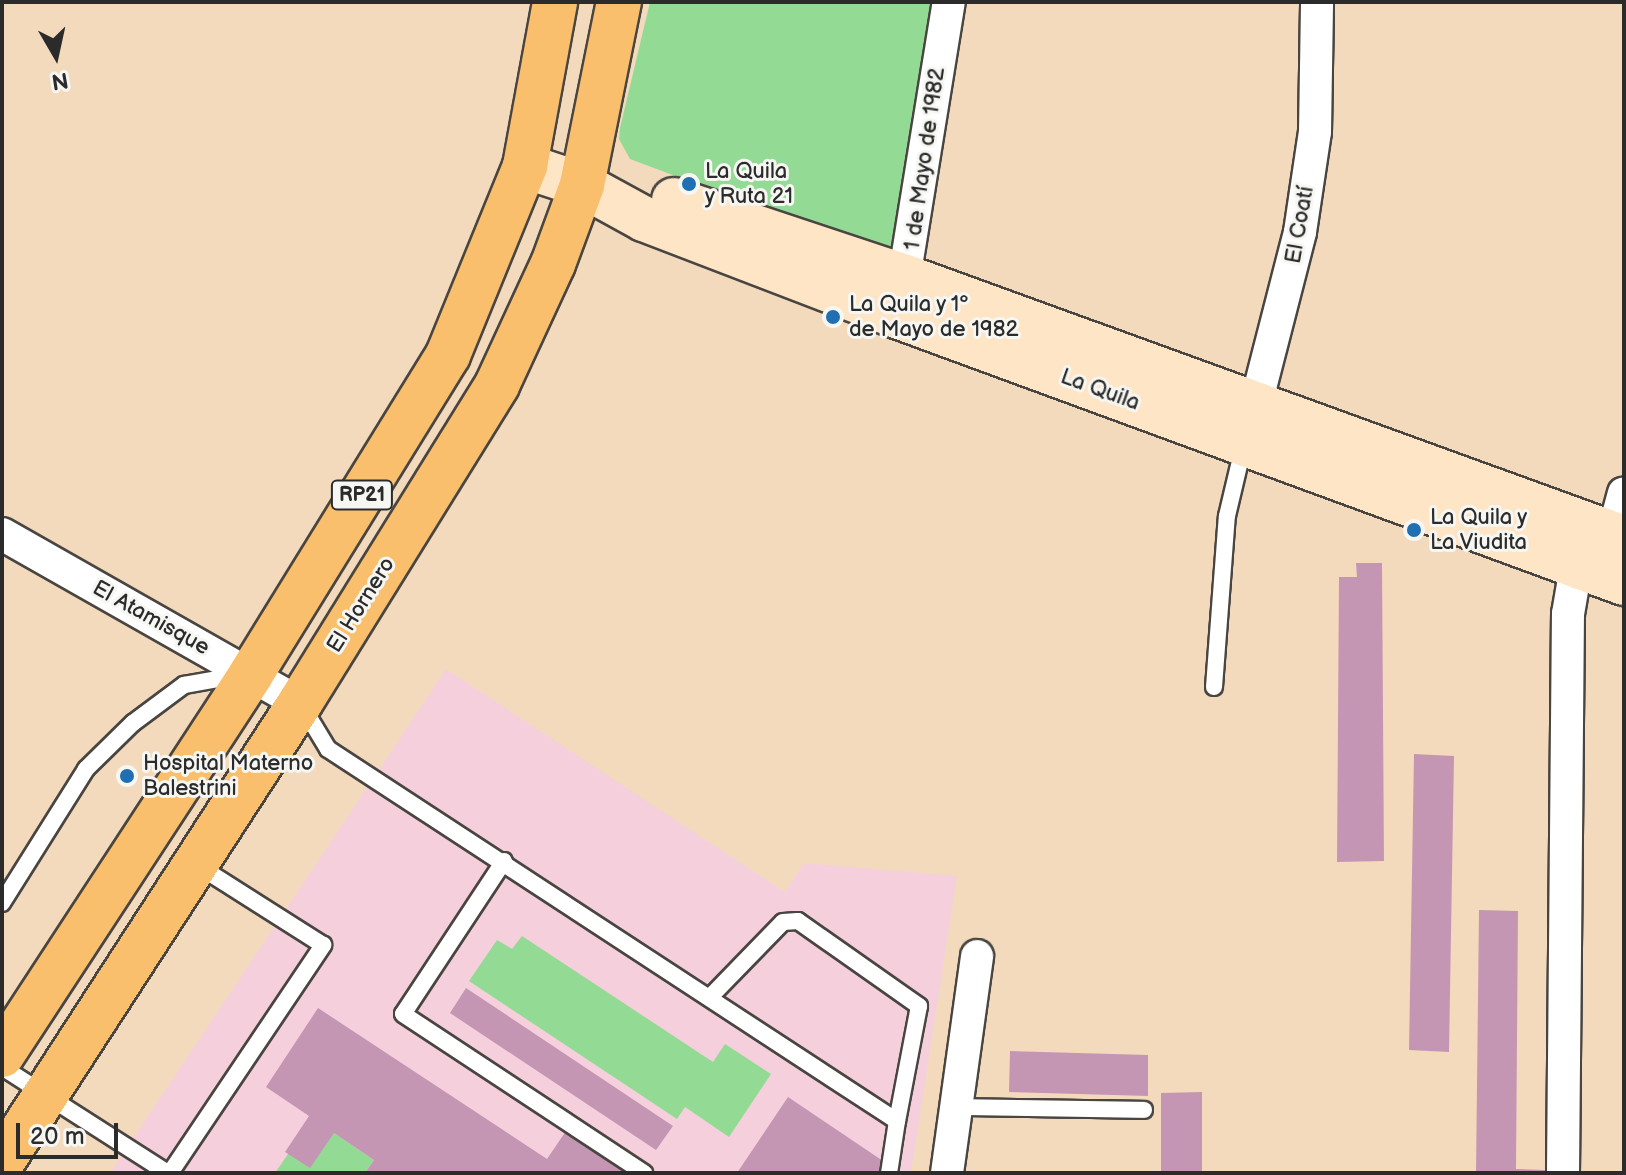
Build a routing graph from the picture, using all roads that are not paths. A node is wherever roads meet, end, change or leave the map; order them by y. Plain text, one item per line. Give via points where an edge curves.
1 (555, 2) edge
2 (619, 2) edge
3 (949, 2) edge
4 (1317, 2) edge
5 (525, 166) junction
6 (582, 185) junction
7 (901, 296) junction
8 (1251, 424) junction
9 (1620, 521) edge
10 (2, 534) edge
11 (1576, 567) junction
12 (1624, 583) edge
13 (251, 674) junction
14 (1214, 687) dead end
15 (300, 703) junction
16 (504, 861) junction
17 (196, 864) junction
18 (2, 903) edge
19 (977, 956) dead end
20 (711, 996) junction
21 (2, 1055) edge
22 (2, 1067) edge
23 (46, 1095) junction
24 (958, 1107) junction
25 (1144, 1110) dead end
26 (897, 1121) junction
27 (2, 1162) edge
28 (169, 1173) edge
29 (644, 1173) edge
30 (889, 1173) edge
31 (947, 1173) edge
32 (1563, 1173) edge

1 - 5 main road, RP21
2 - 6 main road, El Hornero / RP21
3 - 7 street, 1 de Mayo de 1982
4 - 8 street, El Coatí via 1315,132 1295,258
5 - 6 main road, La Quila
5 - 13 main road, RP21 via 488,268 448,355
6 - 7 main road, La Quila via 644,219
6 - 15 main road, El Hornero / RP21 via 553,264 497,385
7 - 8 main road, La Quila
8 - 9 main road, La Quila
8 - 11 main road, La Quila
8 - 14 lane via 1227,516
9 - 11 street
10 - 13 street, El Atamisque
11 - 12 main road, La Quila
11 - 32 street via 1568,614
13 - 15 street, El Atamisque
13 - 18 lane via 184,685 133,723 86,769
13 - 21 main road, RP21
15 - 16 lane via 328,749
15 - 17 main road, El Hornero / RP21
16 - 20 lane
16 - 29 lane via 403,1014
17 - 23 main road, El Hornero / RP21
17 - 28 lane via 323,945
19 - 24 street
20 - 26 lane
20 - 26 lane via 783,922 798,921 919,1006
22 - 23 lane
23 - 27 main road, El Hornero / RP21
23 - 28 lane
24 - 25 lane
24 - 31 street
26 - 30 lane

